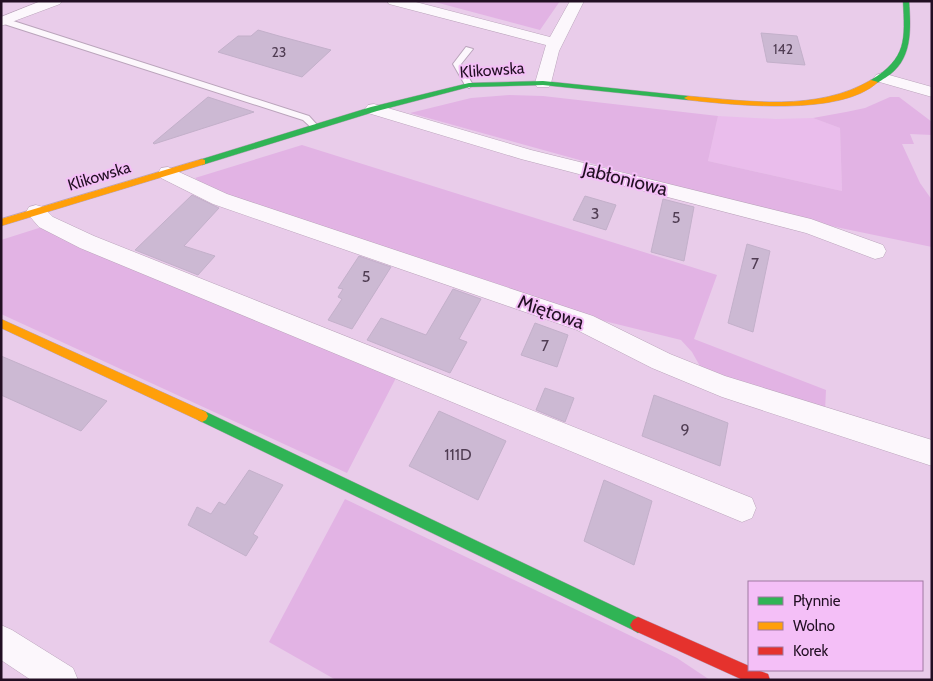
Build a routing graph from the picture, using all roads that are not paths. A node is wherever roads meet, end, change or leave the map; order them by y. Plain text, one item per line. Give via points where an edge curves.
1 (55, 1) edge
2 (394, 1) edge
3 (577, 1) edge
4 (906, 1) edge
5 (3, 22) edge
6 (556, 43) junction
7 (469, 49) dead end
8 (882, 78) junction
9 (543, 83) junction
10 (469, 85) junction
11 (932, 92) edge
12 (374, 109) junction
13 (314, 127) junction
14 (168, 173) junction
15 (36, 212) junction
16 (1, 223) edge
17 (874, 251) dead end
18 (1, 322) edge
19 (932, 453) edge
20 (742, 508) dead end
21 (1, 641) edge
22 (731, 672) edge
23 (61, 680) edge
24 (762, 680) edge

1 - 5 street
2 - 6 street
3 - 6 street
4 - 8 street, Klikowska via 908,42 901,58
5 - 13 lane via 306,118
6 - 9 street via 546,62
7 - 10 lane via 457,64
8 - 9 street, Klikowska via 852,94 822,101 780,104 746,104
8 - 11 street
9 - 10 street, Klikowska
10 - 12 street, Klikowska
12 - 13 street, Klikowska
12 - 17 street, Jabłoniowa via 528,155 811,227
13 - 14 street, Klikowska
14 - 15 street, Klikowska
14 - 19 street, Miętowa via 220,198 586,323 661,362 722,386
15 - 16 street, Klikowska
15 - 20 street via 46,222 87,242
18 - 22 street via 200,413
21 - 23 street
22 - 24 street

